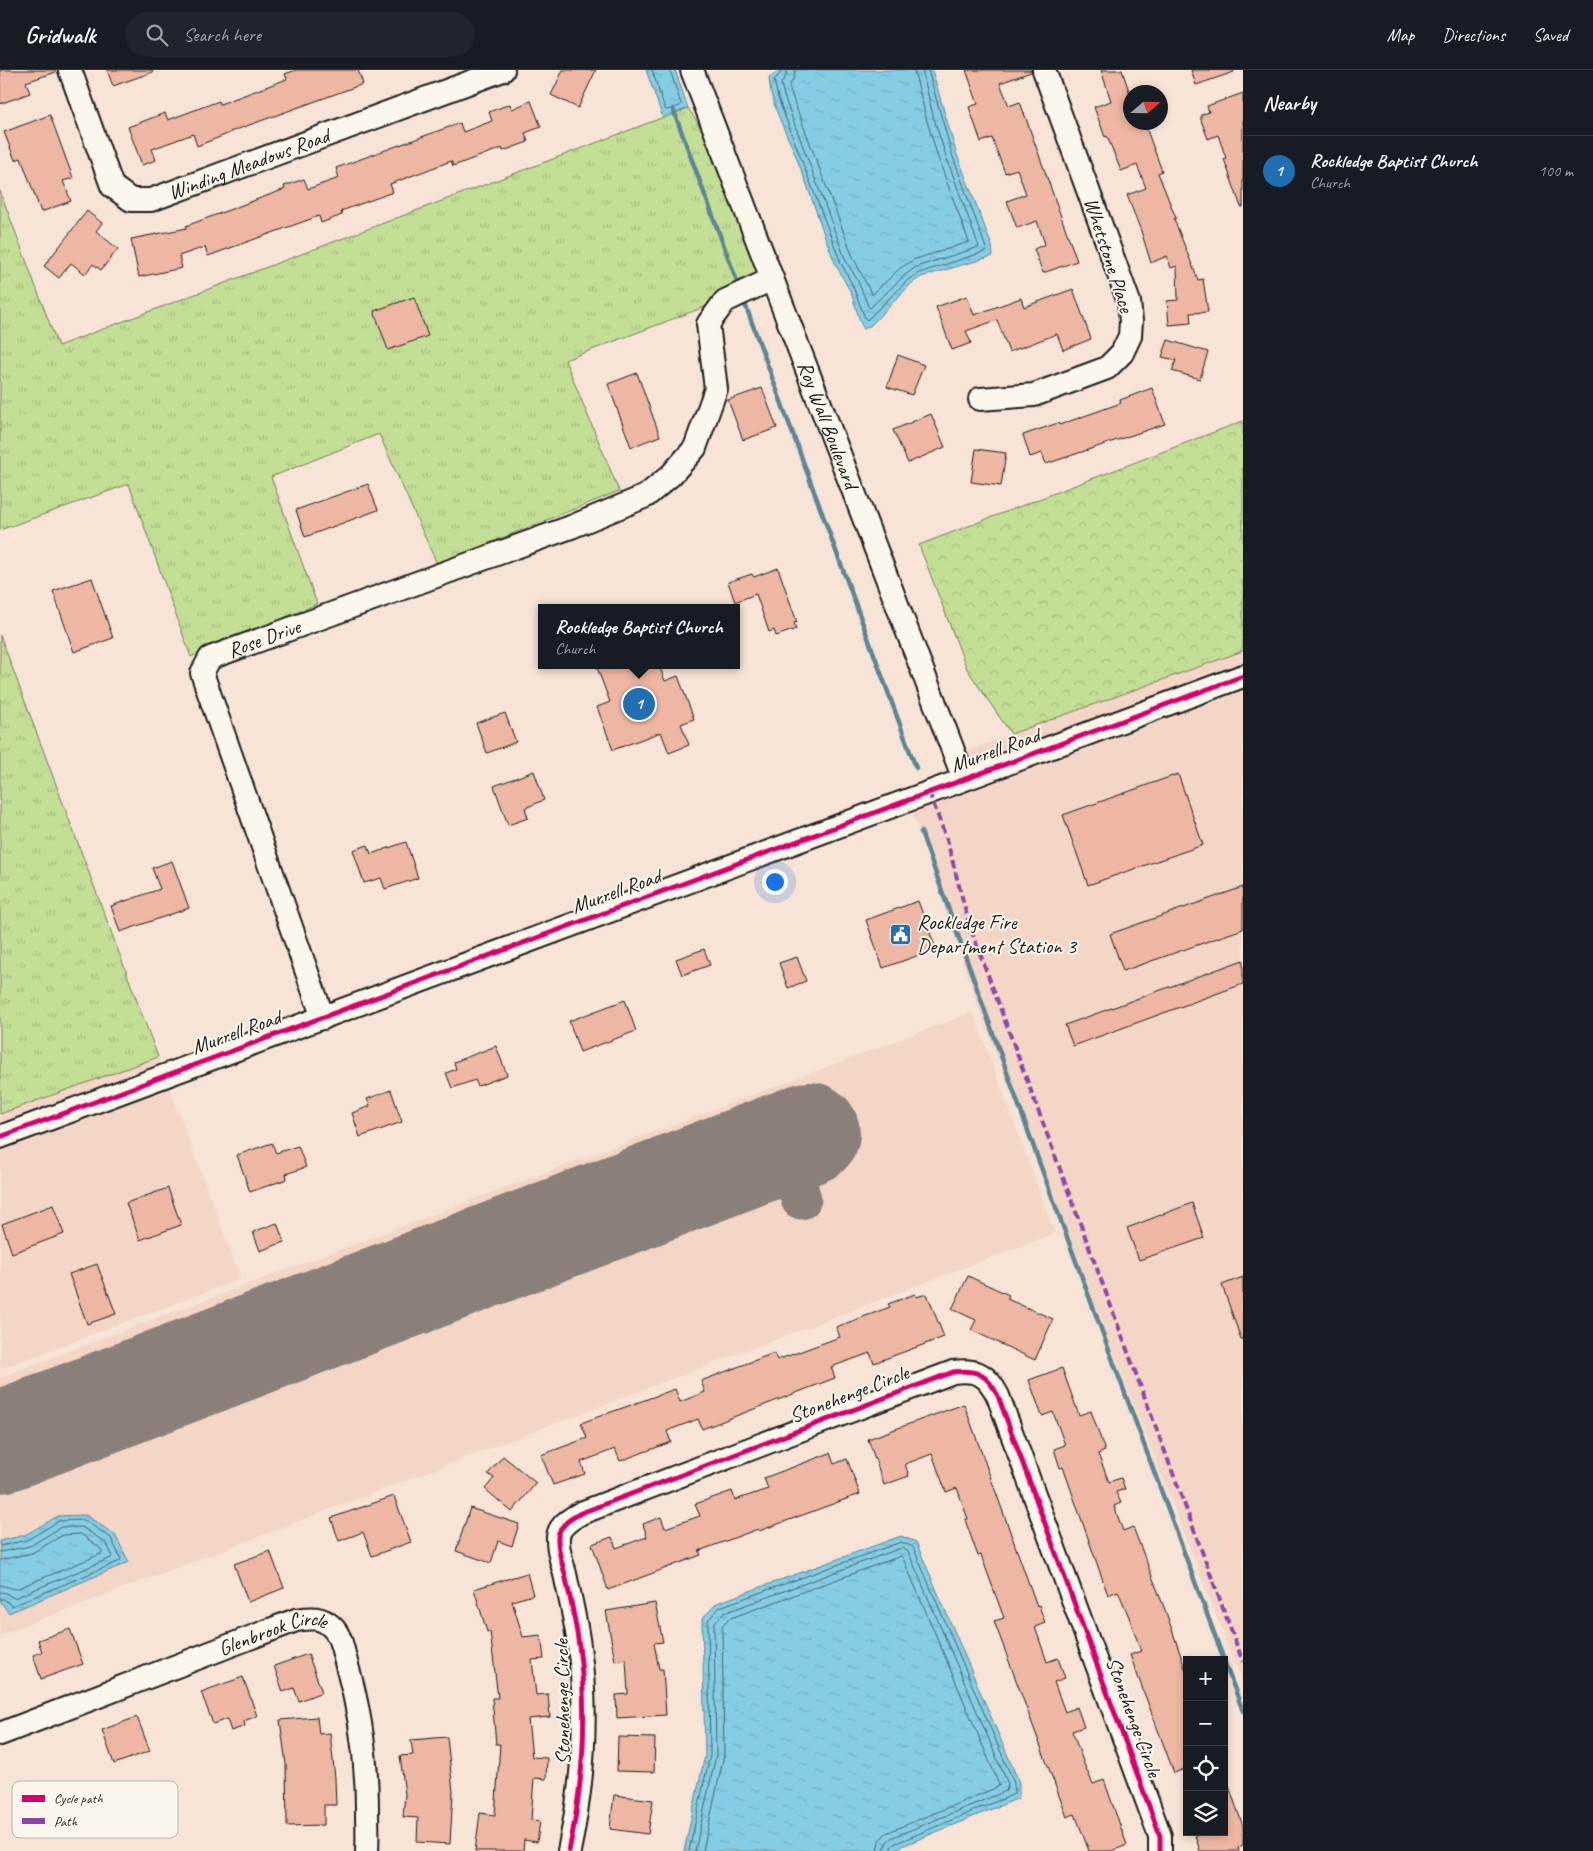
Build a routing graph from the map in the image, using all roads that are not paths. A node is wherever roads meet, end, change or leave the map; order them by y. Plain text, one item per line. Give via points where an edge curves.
1 (70, 70) edge
2 (503, 70) edge
3 (692, 70) edge
4 (1044, 70) edge
5 (772, 279) junction
6 (980, 399) dead end
7 (1243, 676) edge
8 (964, 779) junction
9 (323, 1018) junction
10 (0, 1137) edge
11 (0, 1734) edge
12 (367, 1851) edge
13 (569, 1851) edge
14 (1160, 1851) edge

1 - 2 street, Winding Meadows Road via 112,186 132,200 151,200
3 - 5 street, Roy Wall Boulevard
4 - 6 street, Whetstone Place via 1129,302 1130,336 1122,353 1107,368 1034,395
5 - 8 street, Roy Wall Boulevard
5 - 9 street, Rose Drive via 725,302 708,324 716,390 695,448 646,496 571,527 210,658 202,673
7 - 8 street, Murrell Road
8 - 9 street, Murrell Road
9 - 10 street, Murrell Road
11 - 12 street, Glenbrook Circle via 296,1620 312,1617 333,1628 352,1684 362,1727 367,1774
13 - 14 street, Stonehenge Circle via 583,1742 579,1646 558,1535 566,1522 580,1513 953,1372 968,1370 980,1373 992,1383 998,1396 1160,1836

